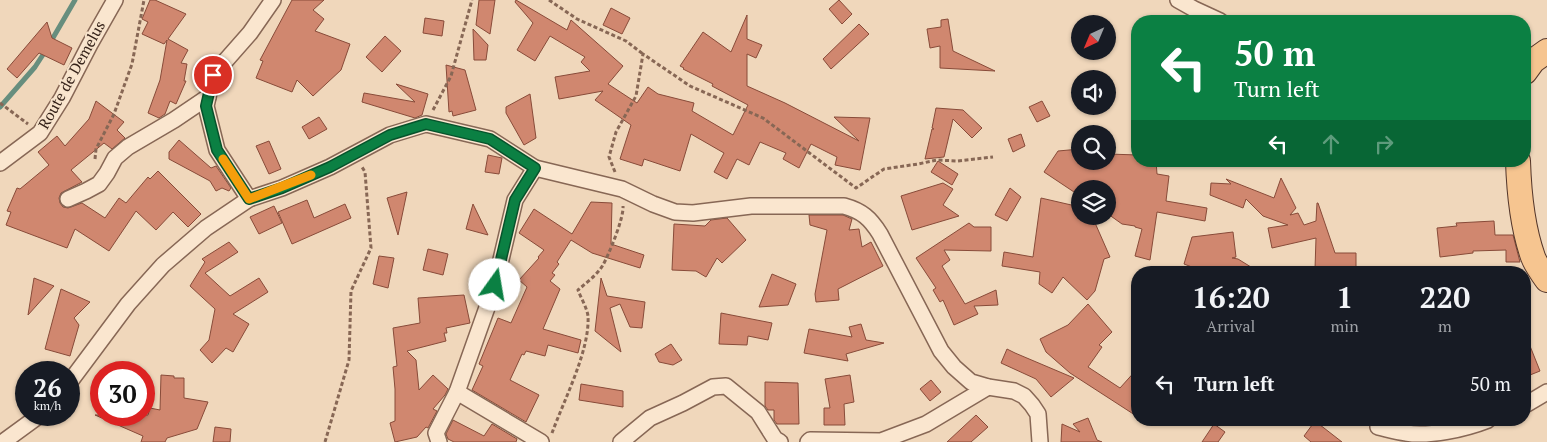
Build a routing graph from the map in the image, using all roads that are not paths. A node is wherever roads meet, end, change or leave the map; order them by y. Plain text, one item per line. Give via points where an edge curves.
1 (115, 0) edge
2 (272, 0) edge
3 (1178, 0) edge
4 (1207, 15) edge
5 (1547, 51) edge
6 (1531, 64) edge
7 (208, 97) junction
8 (0, 164) edge
9 (1518, 167) edge
10 (535, 168) junction
11 (68, 198) dead end
12 (249, 199) junction
13 (1547, 280) edge
14 (80, 369) edge
15 (988, 387) junction
16 (457, 392) junction
17 (1547, 392) edge
18 (1531, 401) edge
19 (25, 426) edge
20 (1468, 426) edge
21 (1378, 427) dead end
22 (546, 438) edge
23 (3, 442) edge
24 (439, 442) edge
25 (621, 442) edge
26 (780, 442) edge
27 (808, 442) edge
28 (1040, 442) edge

1 - 8 street, Route de Demelus via 40,133
2 - 7 street via 250,33 213,75
3 - 4 street
5 - 6 main road
7 - 11 street via 128,146 115,158 99,184
7 - 12 street via 206,106 217,150
9 - 13 main road via 1525,226 1534,259
10 - 12 street via 490,139 426,124 390,135 322,170
10 - 15 street via 622,190 675,212 750,206 844,206 856,209 880,234 941,351 971,382
10 - 16 street via 515,200 495,285
12 - 14 street via 206,228 163,265 128,304
15 - 27 street via 926,424 881,441
15 - 28 street via 1024,396 1038,414
16 - 22 street
16 - 24 street via 436,433
17 - 18 street
19 - 23 street
20 - 21 street via 1431,434 1407,434
25 - 26 street via 650,418 713,387 726,386 758,412

